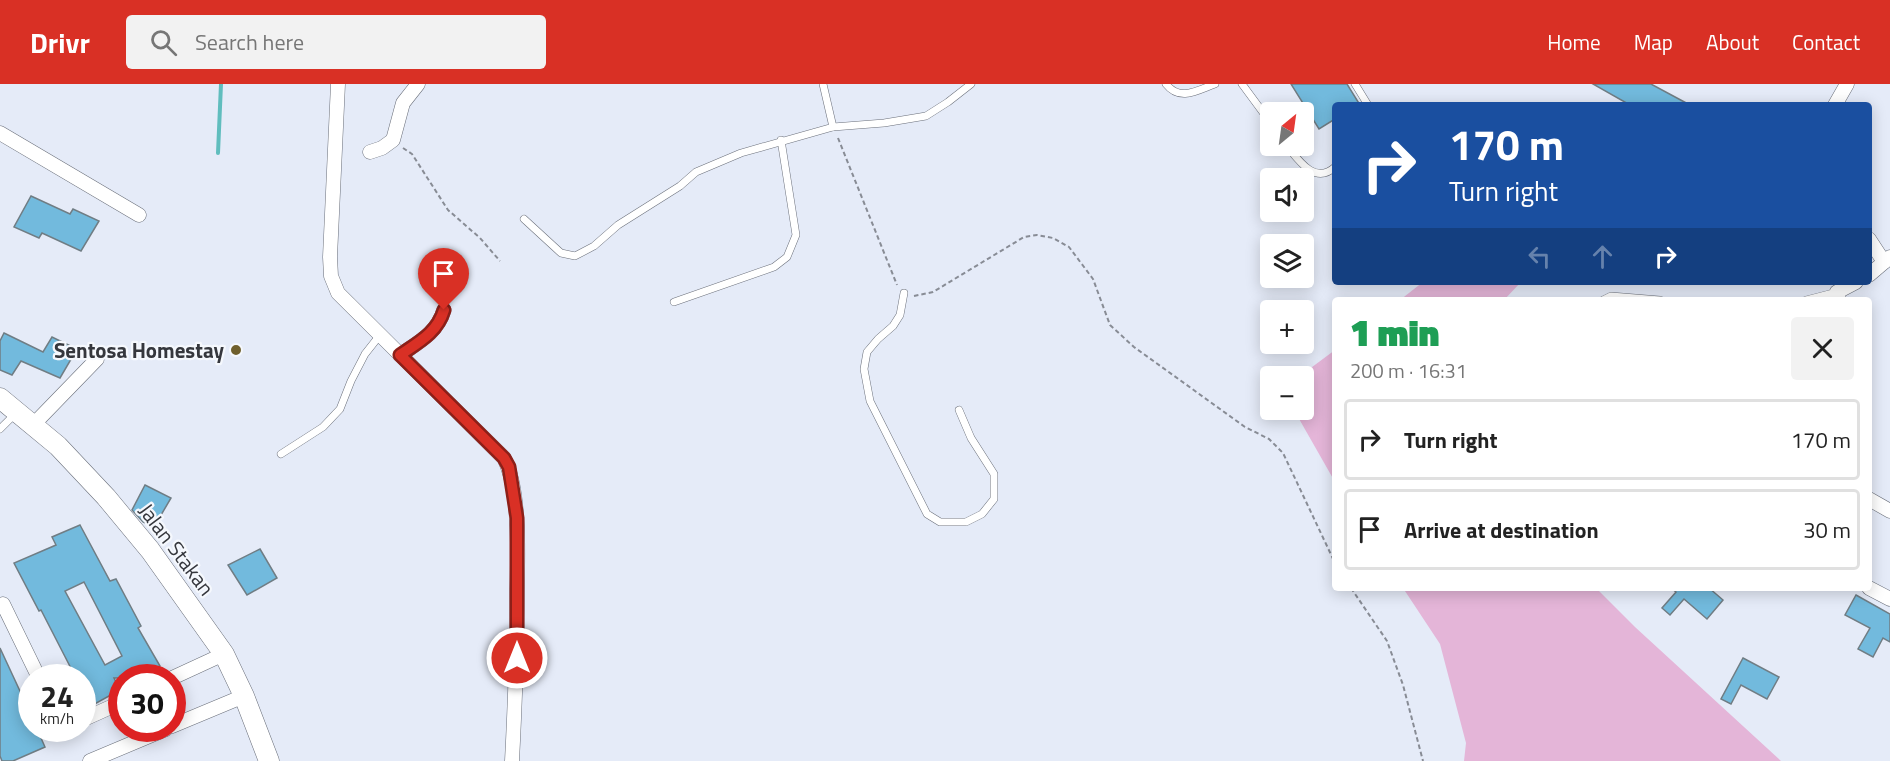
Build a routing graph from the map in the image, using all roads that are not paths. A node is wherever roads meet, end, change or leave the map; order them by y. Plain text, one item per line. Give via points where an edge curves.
1 (338, 84) edge
2 (418, 84) edge
3 (823, 84) edge
4 (970, 84) edge
5 (1166, 84) edge
6 (1215, 84) edge
7 (1242, 84) edge
8 (1355, 84) edge
9 (1847, 84) edge
10 (1366, 102) edge
11 (1837, 102) edge
12 (1260, 108) edge
13 (833, 127) junction
14 (0, 133) edge
15 (781, 140) junction
16 (370, 152) dead end
17 (1295, 156) edge
18 (1332, 169) edge
19 (139, 215) dead end
20 (524, 219) dead end
21 (1872, 243) edge
22 (1887, 259) edge
23 (1872, 272) edge
24 (1852, 285) edge
25 (904, 293) road end
26 (1838, 296) edge
27 (675, 302) dead end
28 (444, 310) dead end
29 (381, 335) junction
30 (400, 355) junction
31 (98, 359) dead end
32 (0, 398) edge
33 (959, 410) dead end
34 (17, 412) junction
35 (33, 425) junction
36 (0, 429) edge
37 (281, 454) dead end
38 (1872, 501) edge
39 (1890, 511) edge
40 (1872, 590) edge
41 (1890, 599) edge
42 (3, 604) dead end
43 (224, 654) junction
44 (32, 664) edge
45 (186, 672) edge
46 (244, 696) junction
47 (186, 720) edge
48 (135, 742) edge
49 (90, 761) edge
50 (269, 761) edge
51 (512, 761) edge

1 - 29 street via 331,276 338,293
2 - 16 street via 403,103 393,140
3 - 13 lane
4 - 13 lane via 926,116
5 - 6 lane via 1184,95
7 - 12 lane
8 - 10 lane
9 - 11 street
13 - 15 lane
14 - 19 street
15 - 20 lane via 696,172 575,256 561,253
15 - 27 lane via 796,235 787,257 774,267
17 - 18 lane via 1309,172 1320,174
21 - 22 street
22 - 23 street
24 - 26 street
25 - 33 lane via 900,315 867,352 864,369 870,401 927,514 940,522 966,522 982,514 994,499 994,474
28 - 30 street via 435,330
29 - 30 street
29 - 37 lane via 365,354 340,409 323,427
30 - 51 street via 509,467 517,518 518,565
31 - 35 street
32 - 34 main road, Jalan Stakan
34 - 35 main road, Jalan Stakan
34 - 36 lane
35 - 43 main road, Jalan Stakan via 106,497 150,550
38 - 39 street
40 - 41 street
42 - 44 street
43 - 45 street
43 - 46 main road, Jalan Stakan
46 - 47 street
46 - 50 main road, Jalan Stakan
48 - 49 street

